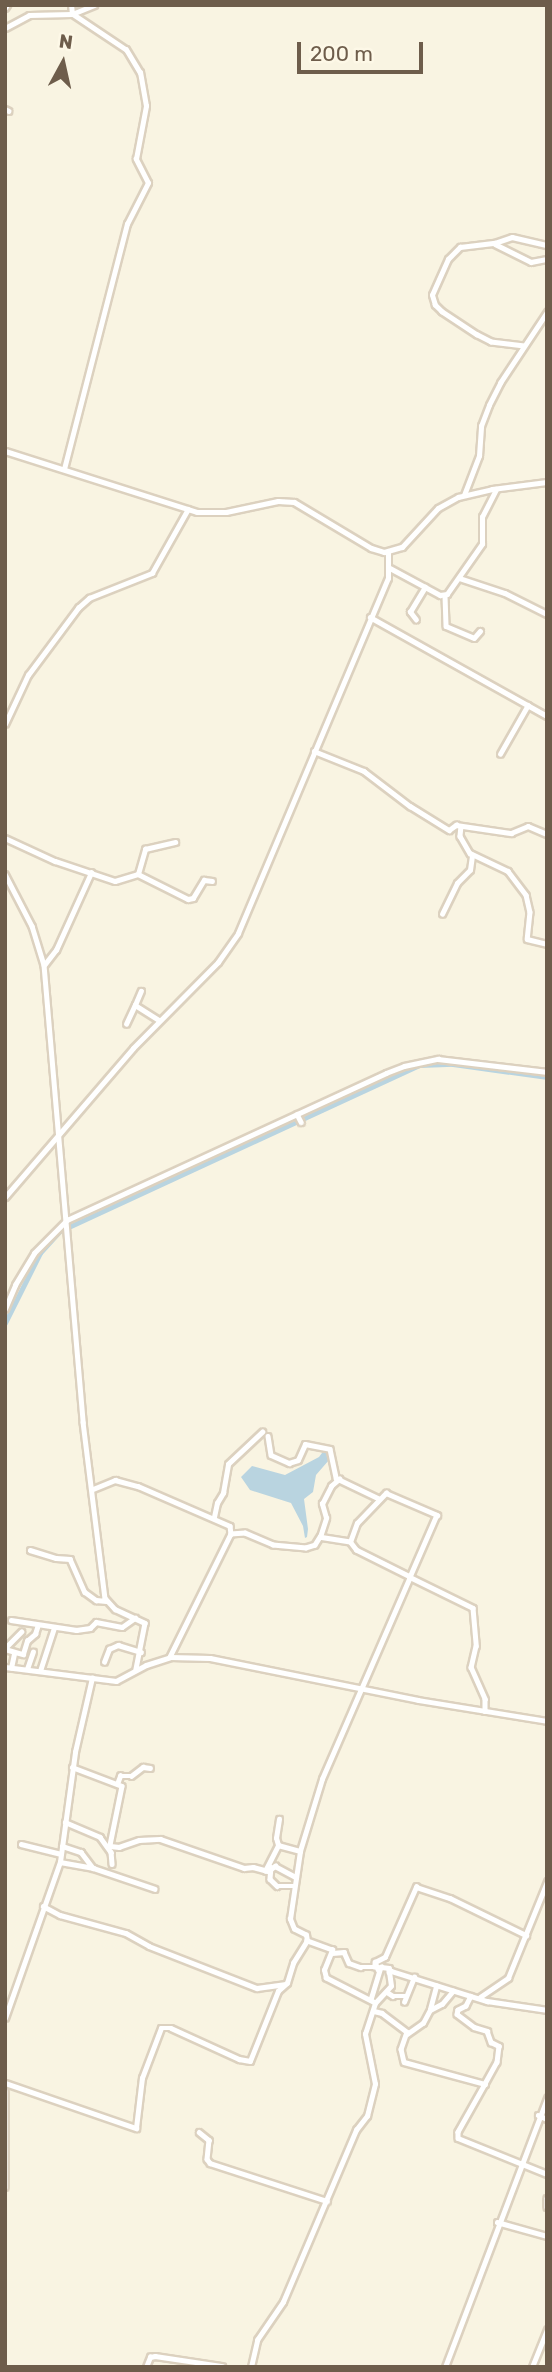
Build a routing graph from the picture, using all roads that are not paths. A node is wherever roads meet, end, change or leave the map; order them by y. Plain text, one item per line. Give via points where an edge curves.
1 (71, 5) edge
2 (94, 5) edge
3 (72, 14) junction
4 (6, 26) edge
5 (495, 243) junction
6 (547, 245) edge
7 (547, 258) edge
8 (547, 313) edge
9 (524, 346) junction
10 (5, 451) edge
11 (64, 470) junction
12 (547, 482) edge
13 (496, 488) junction
14 (464, 495) junction
15 (188, 509) junction
16 (388, 552) junction
17 (390, 568) junction
18 (459, 578) junction
19 (425, 587) junction
20 (444, 596) junction
21 (547, 614) edge
22 (370, 617) junction
23 (416, 620) dead end
24 (480, 631) dead end
25 (528, 705) junction
26 (547, 716) edge
27 (5, 724) edge
28 (313, 751) junction
29 (500, 754) dead end
30 (461, 826) junction
31 (547, 835) edge
32 (5, 838) edge
33 (175, 842) dead end
34 (472, 855) junction
35 (91, 873) junction
36 (5, 874) edge
37 (138, 874) junction
38 (212, 881) dead end
39 (442, 914) dead end
40 (547, 944) edge
41 (44, 965) junction
42 (141, 991) dead end
43 (135, 1005) junction
44 (159, 1020) junction
45 (126, 1024) dead end
46 (547, 1072) edge
47 (60, 1132) junction
48 (5, 1197) edge
49 (67, 1222) junction
50 (5, 1310) edge
51 (262, 1432) dead end
52 (268, 1436) dead end
53 (339, 1479) junction
54 (93, 1489) junction
55 (379, 1498) junction
56 (214, 1517) junction
57 (231, 1535) junction
58 (320, 1537) junction
59 (350, 1542) junction
60 (30, 1550) dead end
61 (410, 1577) junction
62 (106, 1601) junction
63 (135, 1618) junction
64 (11, 1620) dead end
65 (38, 1625) junction
66 (54, 1628) junction
67 (21, 1632) dead end
68 (5, 1649) edge
69 (33, 1652) dead end
70 (141, 1652) junction
71 (14, 1654) junction
72 (170, 1657) junction
73 (104, 1662) dead end
74 (8, 1667) edge
75 (27, 1670) junction
76 (136, 1670) junction
77 (40, 1671) junction
78 (92, 1678) junction
79 (360, 1686) junction
80 (485, 1711) junction
81 (547, 1721) edge
82 (72, 1767) junction
83 (150, 1768) dead end
84 (117, 1784) junction
85 (279, 1819) dead end
86 (65, 1822) junction
87 (21, 1844) dead end
88 (278, 1845) junction
89 (62, 1846) junction
90 (110, 1847) junction
91 (300, 1851) junction
92 (61, 1854) junction
93 (60, 1862) junction
94 (112, 1864) dead end
95 (271, 1867) junction
96 (93, 1868) junction
97 (265, 1871) junction
98 (296, 1877) junction
99 (547, 1882) edge
100 (294, 1886) junction
101 (155, 1889) dead end
102 (43, 1906) junction
103 (526, 1936) junction
104 (307, 1941) junction
105 (332, 1953) junction
106 (375, 1962) junction
107 (381, 1967) junction
108 (389, 1972) junction
109 (414, 1977) junction
110 (287, 1983) junction
111 (436, 1986) junction
112 (453, 1991) junction
113 (387, 1992) junction
114 (471, 1996) junction
115 (483, 1999) junction
116 (373, 2001) junction
117 (430, 2010) junction
118 (547, 2010) edge
119 (374, 2011) junction
120 (5, 2018) edge
121 (407, 2035) junction
122 (5, 2083) edge
123 (485, 2084) junction
124 (5, 2091) edge
125 (547, 2098) edge
126 (538, 2115) junction
127 (547, 2119) edge
128 (200, 2132) dead end
129 (523, 2162) junction
130 (547, 2174) edge
131 (5, 2187) edge
132 (547, 2198) edge
133 (327, 2201) junction
134 (547, 2207) edge
135 (497, 2222) junction
136 (547, 2236) edge
137 (547, 2330) edge
138 (223, 2366) edge
139 (146, 2367) edge
140 (215, 2367) edge
141 (251, 2367) edge
142 (445, 2367) edge
143 (532, 2367) edge

1 - 3 street
2 - 3 street
3 - 4 street via 29,15
3 - 11 street via 125,50 140,73 146,106 136,159 148,183 127,225
5 - 6 street via 512,237
5 - 7 street via 527,261
5 - 9 street via 467,245 454,252 434,287 433,300 442,312 477,335 491,342
8 - 9 street
9 - 14 street via 499,383 483,419 480,456
10 - 11 street
11 - 15 street
12 - 13 street
13 - 14 street
13 - 18 street via 482,517 482,544
14 - 16 street via 438,508 402,547
15 - 16 street via 226,512 294,502 371,548
15 - 27 street via 152,573 89,598 78,608 28,675
16 - 17 street
17 - 19 street
17 - 22 street
18 - 20 street
18 - 21 street via 505,593
19 - 20 street
19 - 23 street via 410,612
20 - 24 street via 446,626 474,639
22 - 25 street
22 - 28 street
25 - 26 street
25 - 29 street
28 - 30 street via 364,771 445,829
28 - 44 street via 238,933 218,962
30 - 31 street via 511,833 528,826
30 - 34 street via 460,836
32 - 35 street
33 - 37 street via 145,849
34 - 39 street via 470,870 457,883
34 - 40 street via 514,877 529,905 526,938
35 - 37 street via 115,881
35 - 41 street via 56,950
36 - 41 street via 32,926
37 - 38 street via 188,899 204,880
41 - 47 street
42 - 43 street
43 - 44 street
43 - 45 street
44 - 47 street
46 - 49 street via 454,1059 419,1062
47 - 48 street
47 - 49 street
49 - 50 street via 33,1253
49 - 54 street
51 - 56 street via 228,1464
52 - 53 street via 271,1455 289,1463 298,1460 305,1444 330,1449
53 - 55 street
53 - 58 street via 322,1504 326,1518
54 - 56 street via 115,1480
54 - 62 street
55 - 59 street via 356,1523
55 - 61 street via 387,1493 437,1515
56 - 57 street via 229,1524
57 - 58 street via 306,1548
57 - 72 street
58 - 59 street
59 - 61 street via 356,1550
60 - 62 street via 70,1559 85,1592
61 - 79 street
61 - 80 street via 473,1608 476,1646 471,1667 485,1699
62 - 63 street
63 - 66 street via 118,1627 96,1622 82,1629
63 - 70 street via 146,1626
64 - 65 street
65 - 66 street
65 - 71 street via 23,1654
66 - 77 street
67 - 68 street
68 - 71 street
69 - 75 street
70 - 73 street via 118,1645 109,1650
70 - 76 street
71 - 74 street
72 - 76 street
72 - 79 street via 210,1658
74 - 75 street
75 - 77 street
76 - 78 street via 116,1681
77 - 78 street
78 - 82 street
79 - 80 street
79 - 91 street via 319,1786
80 - 81 street
82 - 84 street
82 - 86 street
83 - 84 street via 120,1776
84 - 90 street via 122,1788
85 - 88 street
86 - 89 street
86 - 90 street via 97,1834
87 - 92 street
88 - 91 street
88 - 97 street
89 - 92 street
89 - 96 street via 82,1852
90 - 94 street
90 - 97 street via 160,1839
91 - 98 street
92 - 93 street
93 - 96 street
93 - 102 street
95 - 97 street
95 - 98 street
95 - 100 street via 270,1879 277,1886
96 - 101 street
98 - 100 street
99 - 103 street
100 - 104 street via 290,1919
102 - 110 street via 126,1933 257,1988
102 - 120 street
103 - 106 street via 450,1898 416,1887 385,1957
103 - 115 street via 508,1978
104 - 105 street
104 - 110 street
105 - 106 street via 344,1952 349,1963 363,1968 374,1967
105 - 116 street via 324,1970 326,1978
106 - 107 street
107 - 108 street
107 - 116 street
108 - 109 street
108 - 113 street
109 - 111 street
109 - 113 street via 405,1999
110 - 122 street via 278,1991 250,2061 163,2026 142,2083 134,2128
111 - 112 street
111 - 117 street
112 - 114 street
112 - 117 street
113 - 116 street
114 - 115 street
114 - 123 street via 457,2014 487,2031 491,2042 499,2046 497,2062
115 - 118 street
116 - 119 street
117 - 121 street via 424,2023
119 - 121 street
119 - 133 street via 365,2034 374,2074 367,2116 356,2130
121 - 123 street via 403,2039 404,2062
123 - 129 street via 457,2137
124 - 131 street
125 - 126 street
126 - 127 street
126 - 129 street
128 - 133 street via 209,2140 210,2163
129 - 130 street
129 - 135 street
132 - 134 street
133 - 141 street via 283,2302 257,2340
135 - 136 street
135 - 142 street
137 - 143 street
138 - 139 street via 155,2356
138 - 140 street

